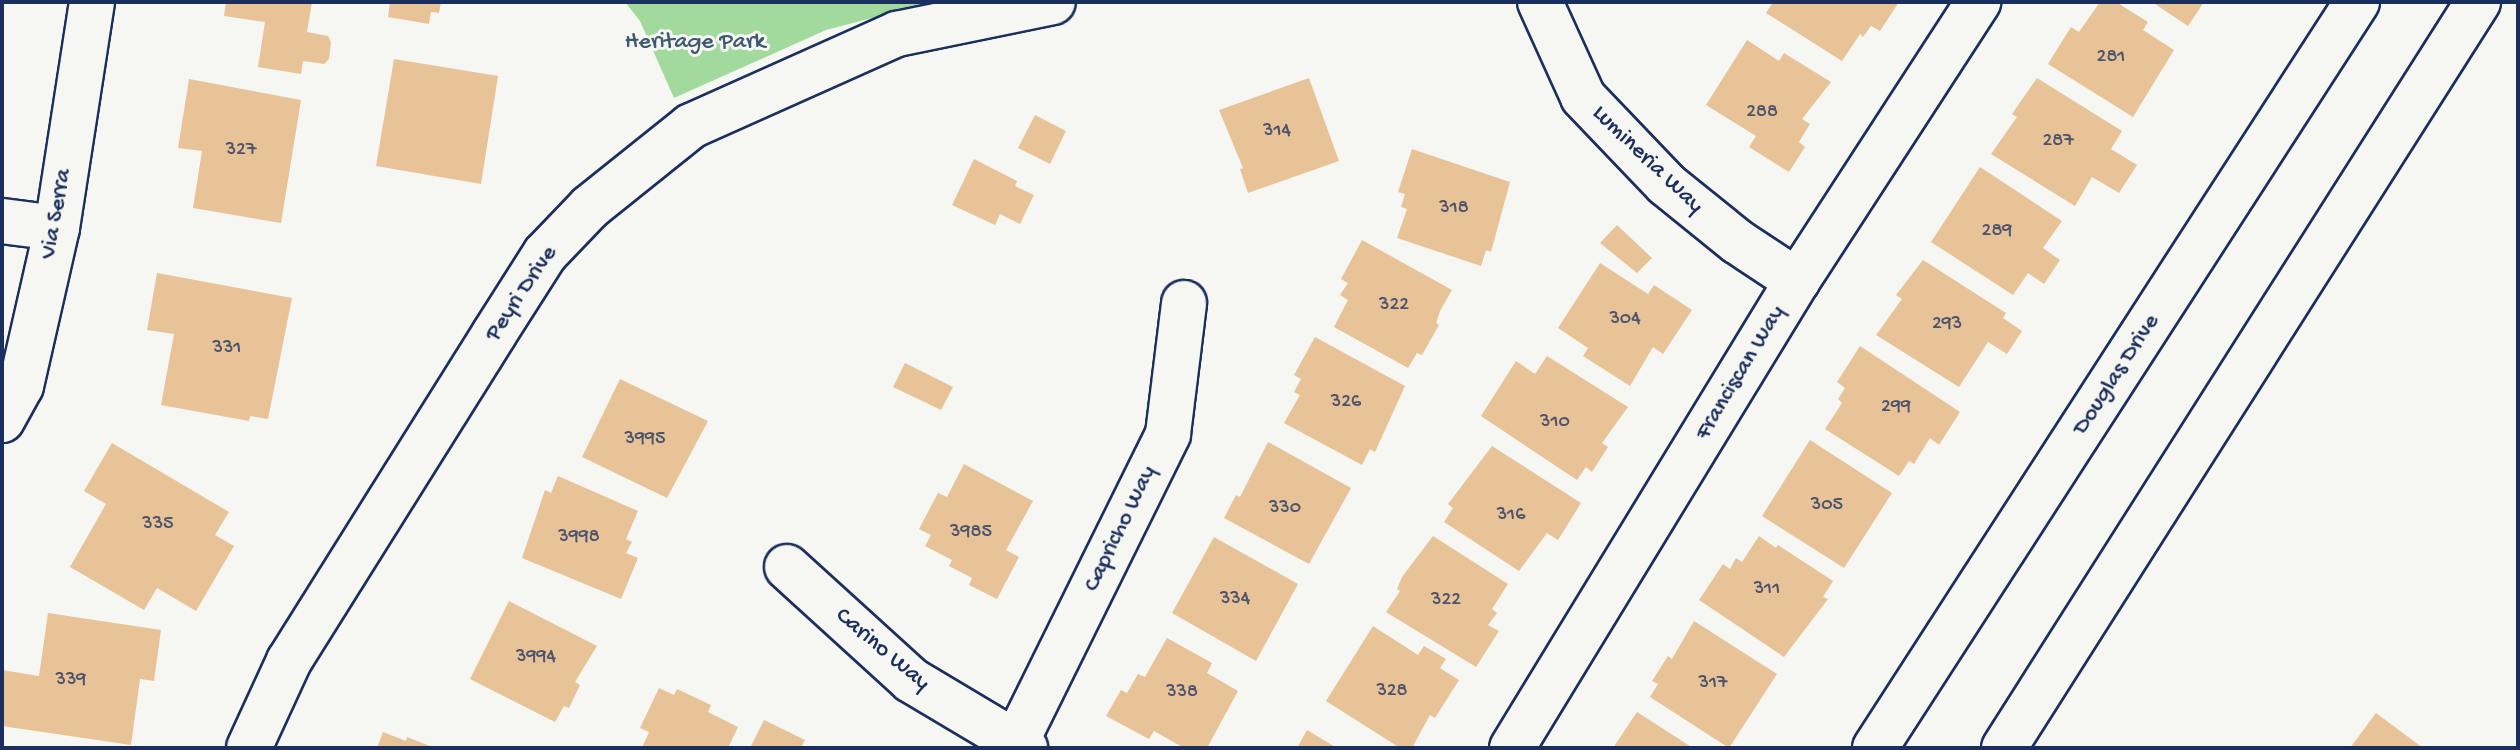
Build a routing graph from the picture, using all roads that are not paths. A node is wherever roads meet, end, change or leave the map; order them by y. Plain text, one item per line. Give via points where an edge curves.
1 (92, 2) edge
2 (1053, 2) edge
3 (1540, 2) edge
4 (1978, 2) edge
5 (2357, 2) edge
6 (2478, 2) edge
7 (2, 221) edge
8 (57, 228) junction
9 (1797, 281) junction
10 (1184, 303) dead end
11 (2, 420) edge
12 (787, 567) dead end
13 (1020, 745) edge
14 (249, 748) edge
15 (1512, 748) edge
16 (1875, 748) edge
17 (2004, 748) edge

1 - 8 street, Via Serra
2 - 14 street, Peyri Drive via 897,34 691,126 590,207 545,254 502,321 289,661
3 - 9 street, Lumineria Way via 1583,97 1666,184
4 - 9 street, Franciscan Way
5 - 16 street, Douglas Drive
6 - 17 street
7 - 8 street
8 - 11 street, Via Serra via 21,386
9 - 15 street, Franciscan Way
10 - 13 street, Capricho Way via 1168,434
12 - 13 street, Carino Way via 911,680

